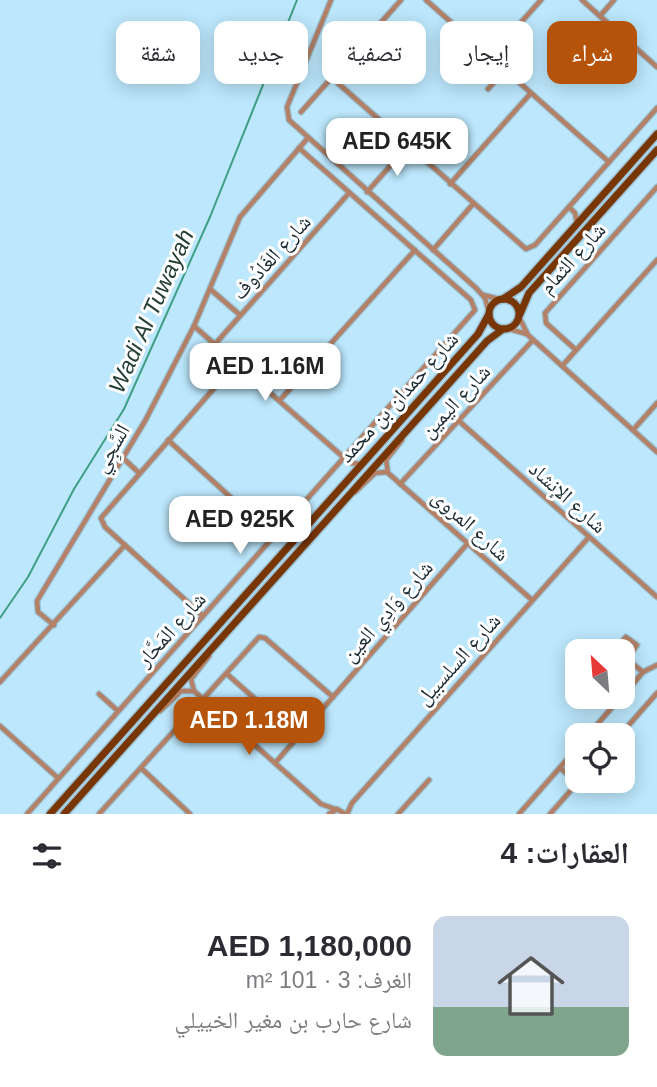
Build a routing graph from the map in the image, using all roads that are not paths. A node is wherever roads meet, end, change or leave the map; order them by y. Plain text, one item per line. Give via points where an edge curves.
1 (331, 0) edge
2 (401, 0) edge
3 (426, 0) edge
4 (541, 0) edge
5 (582, 0) edge
6 (614, 0) edge
7 (600, 16) junction
8 (382, 21) edge
9 (449, 21) edge
10 (521, 21) edge
11 (657, 67) edge
12 (327, 84) edge
13 (339, 84) edge
14 (492, 84) edge
15 (521, 84) edge
16 (488, 89) dead end
17 (531, 93) junction
18 (657, 108) edge
19 (301, 112) dead end
20 (657, 134) edge
21 (307, 139) junction
22 (408, 146) junction
23 (299, 148) junction
24 (657, 150) edge
25 (609, 162) junction
26 (450, 184) junction
27 (657, 187) edge
28 (367, 192) junction
29 (349, 193) junction
30 (473, 204) junction
31 (569, 207) junction
32 (390, 213) junction
33 (575, 213) junction
34 (586, 214) junction
35 (383, 222) junction
36 (576, 224) junction
37 (415, 250) junction
38 (433, 250) junction
39 (657, 260) edge
40 (209, 289) junction
41 (482, 295) junction
42 (501, 299) junction
43 (489, 313) junction
44 (240, 315) junction
45 (519, 315) junction
46 (194, 326) junction
47 (506, 329) junction
48 (528, 335) junction
49 (533, 340) junction
50 (216, 343) junction
51 (576, 350) junction
52 (237, 362) junction
53 (562, 366) junction
54 (280, 400) junction
55 (657, 403) edge
56 (459, 421) junction
57 (633, 430) junction
58 (404, 433) junction
59 (168, 440) junction
60 (657, 452) edge
61 (344, 458) junction
62 (124, 459) junction
63 (350, 463) junction
64 (363, 464) junction
65 (138, 472) junction
66 (388, 473) junction
67 (351, 475) junction
68 (400, 484) junction
69 (345, 498) junction
70 (274, 537) junction
71 (589, 537) junction
72 (468, 543) junction
73 (125, 545) junction
74 (657, 597) edge
75 (532, 600) junction
76 (203, 616) junction
77 (54, 625) junction
78 (212, 649) junction
79 (657, 665) edge
80 (635, 666) edge
81 (643, 672) junction
82 (227, 674) junction
83 (0, 682) edge
84 (635, 682) edge
85 (194, 691) junction
86 (657, 693) edge
87 (99, 694) dead end
88 (333, 697) junction
89 (204, 701) junction
90 (612, 709) edge
91 (118, 711) junction
92 (150, 718) junction
93 (599, 723) edge
94 (631, 723) edge
95 (0, 726) edge
96 (298, 737) junction
97 (565, 761) edge
98 (275, 763) junction
99 (141, 768) junction
100 (559, 768) junction
101 (565, 772) edge
102 (58, 778) junction
103 (429, 780) dead end
104 (569, 793) edge
105 (352, 803) junction
106 (321, 804) junction
107 (336, 809) junction
108 (27, 814) edge
109 (50, 814) edge
110 (64, 814) edge
111 (99, 814) edge
112 (190, 814) edge
113 (328, 814) edge
114 (346, 814) edge
115 (398, 814) edge
116 (519, 814) edge
117 (550, 814) edge

1 - 21 street via 287,107 291,124
2 - 8 street
3 - 9 street
4 - 10 street
5 - 7 street
6 - 7 street
7 - 11 street
12 - 19 street
13 - 22 street
14 - 16 street
15 - 17 street
17 - 25 street
17 - 26 street
18 - 25 street
20 - 34 main road
21 - 23 street, السَّجِي
21 - 28 street
22 - 26 street
22 - 28 street
23 - 29 street, شارع المَحَّار
23 - 40 street, السَّجِي via 244,211
24 - 45 main road via 530,293
25 - 31 street
26 - 30 street
27 - 51 street, شارع الثمام via 545,313 546,323
28 - 32 street
29 - 35 street, شارع المَحَّار
29 - 44 street, شارع الغَادُوف
30 - 31 street via 528,249
30 - 38 street
31 - 33 street
32 - 35 street
32 - 38 street
33 - 34 street
33 - 36 street
34 - 36 main road
35 - 37 street, شارع المَحَّار
36 - 42 main road via 521,287
37 - 54 street
37 - 61 street, شارع المَحَّار via 471,300 475,310
38 - 41 street
39 - 51 street
40 - 44 street
40 - 46 street, السَّجِي
41 - 42 street
41 - 43 street
42 - 43 main road
42 - 45 main road via 516,304
43 - 47 main road via 495,326
43 - 64 main road, شارع حمدان بن محمد via 478,334
44 - 50 street, شارع الغَادُوف
45 - 47 main road
45 - 48 street
46 - 50 street
46 - 62 street, السَّجِي
47 - 48 street
47 - 58 main road, شارع حمدان بن محمد via 487,341
48 - 49 street
49 - 53 street
49 - 56 street, شارع اليمين
50 - 52 street
51 - 53 street
52 - 54 street
52 - 59 street
53 - 57 street
54 - 61 street
55 - 57 street
56 - 68 street, شارع اليمين
56 - 71 street, شارع الإنشاد
57 - 60 street
58 - 66 street via 386,460
58 - 69 main road, شارع حمدان بن محمد
59 - 65 street
59 - 70 street
61 - 63 street
61 - 70 street, شارع المَحَّار
62 - 65 street
62 - 77 street, السَّجِي via 37,601 38,612
63 - 64 street
63 - 67 street
64 - 67 main road, شارع حمدان بن محمد
65 - 73 street via 101,515 103,525
66 - 68 street, شارع المروى
66 - 69 street via 375,473
67 - 109 main road, شارع حمدان بن محمد
68 - 72 street, شارع المروى
69 - 78 main road, شارع حمدان بن محمد
70 - 76 street, شارع المَحَّار
71 - 74 street, شارع الإنشاد
71 - 75 street, شارع السلسبيل
72 - 75 street, شارع المروى
72 - 88 street, شارع وَادِي العين
73 - 76 street
73 - 77 street
75 - 105 street, شارع السلسبيل
76 - 91 street, شارع المَحَّار
77 - 83 street
78 - 85 street via 191,679
78 - 92 main road, شارع حمدان بن محمد
79 - 81 street
80 - 81 street
81 - 84 street
82 - 88 street via 259,637 265,638
82 - 89 street
82 - 96 street
85 - 89 street
85 - 92 street via 181,691
86 - 94 street
87 - 91 street
88 - 96 street, شارع وَادِي العين
89 - 98 street
89 - 99 street
90 - 93 street
91 - 102 street, شارع المَحَّار
92 - 110 main road, شارع حمدان بن محمد
95 - 102 street
96 - 98 street, شارع وَادِي العين
97 - 100 street
98 - 106 street
99 - 111 street
99 - 112 street
100 - 101 street
100 - 116 street
102 - 108 street, شارع المَحَّار
103 - 115 street
104 - 117 street
105 - 107 street, شارع السلسبيل
105 - 114 street, شارع السلسبيل
106 - 107 street
106 - 113 street
107 - 113 street, شارع السلسبيل
107 - 114 street

